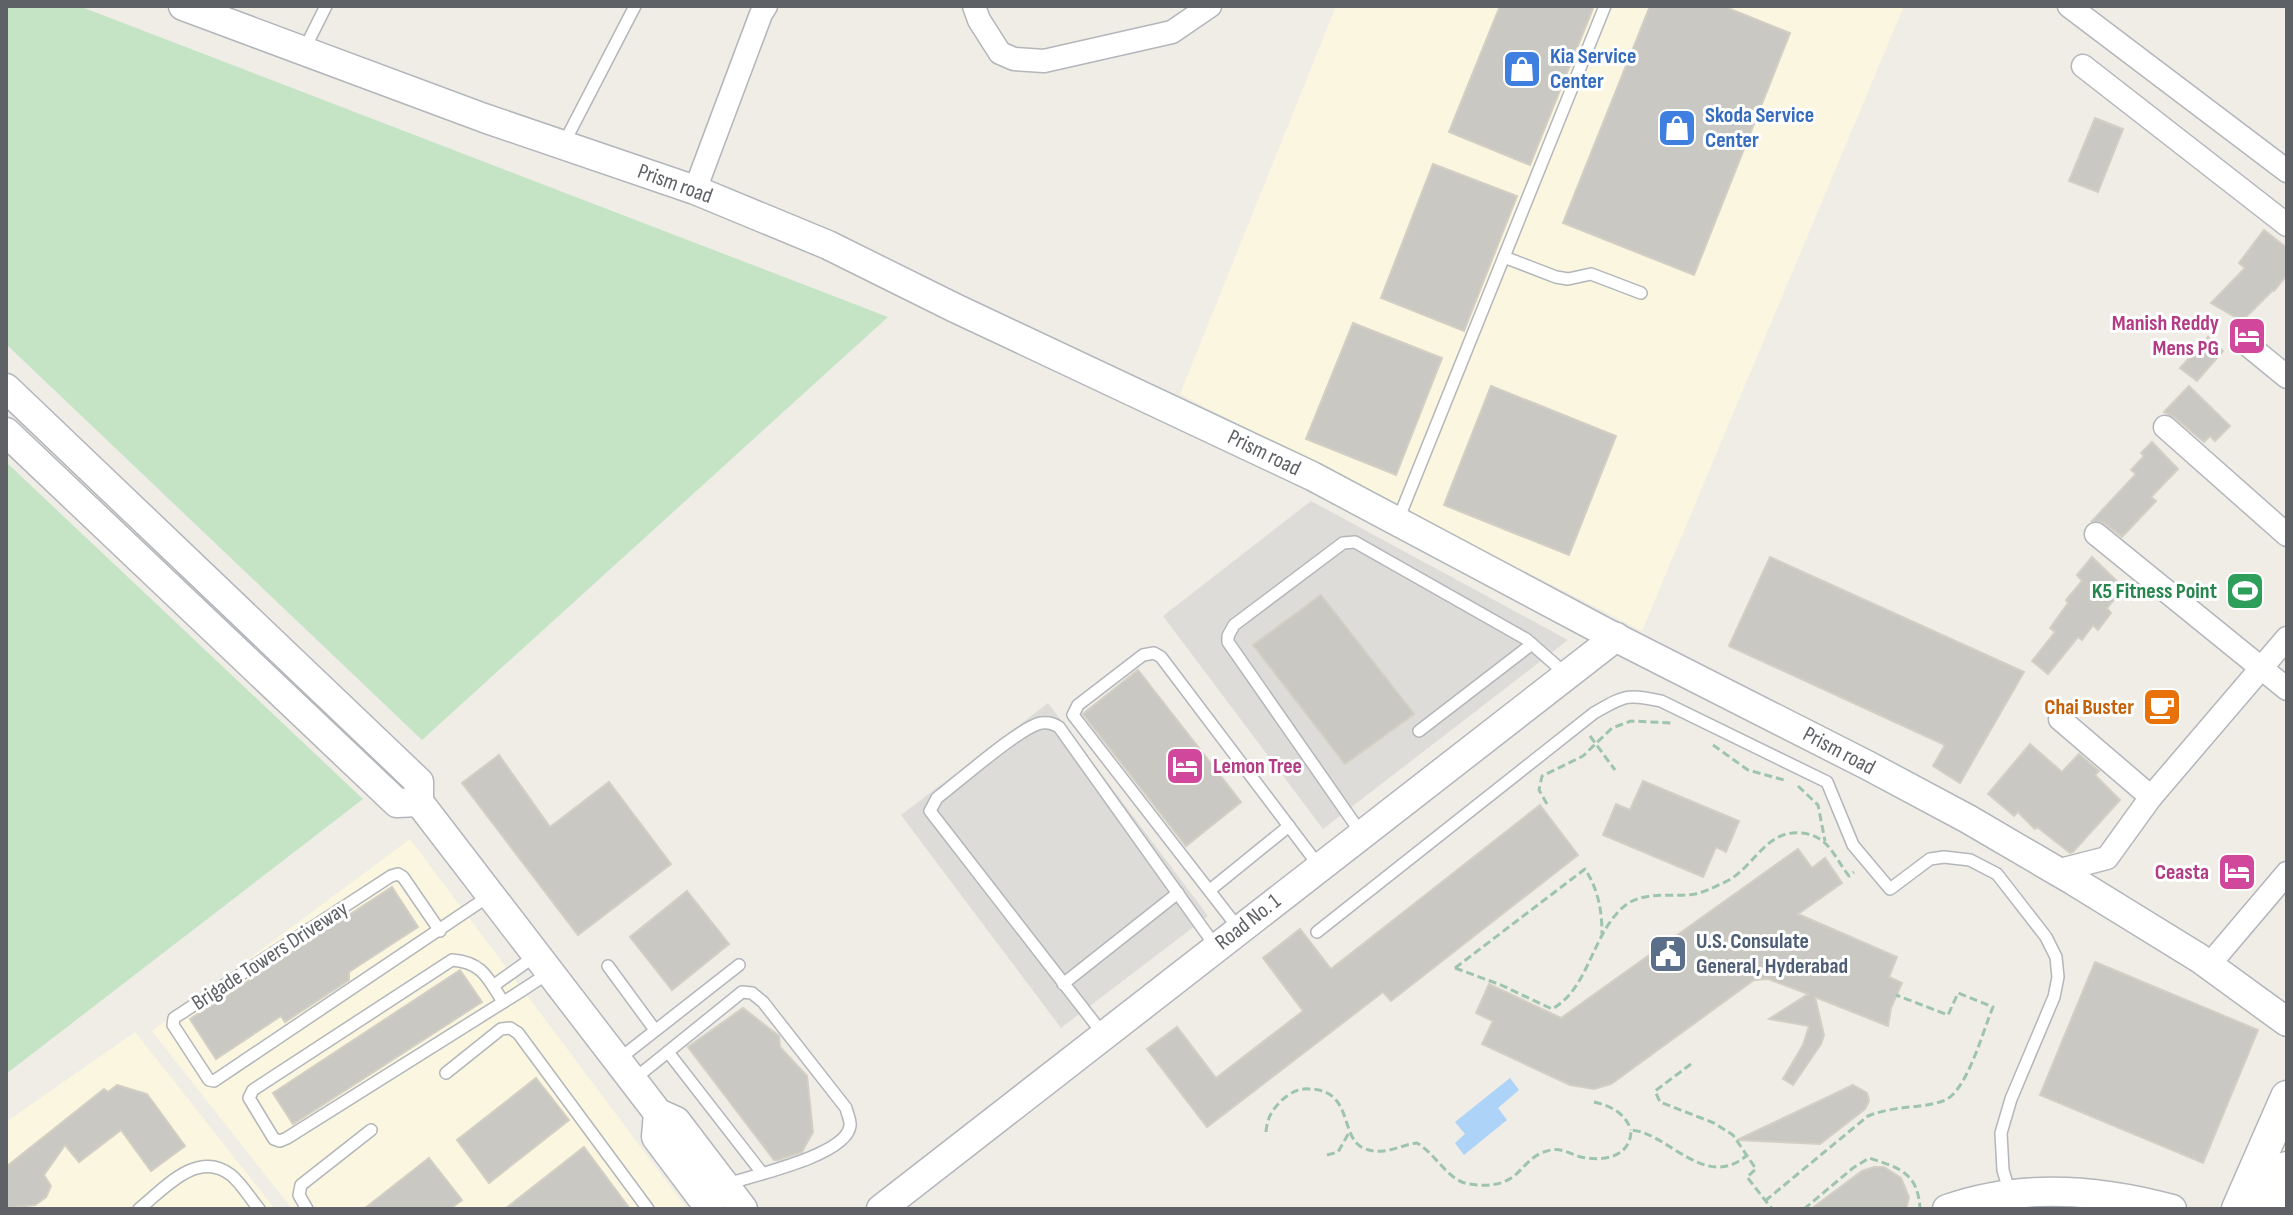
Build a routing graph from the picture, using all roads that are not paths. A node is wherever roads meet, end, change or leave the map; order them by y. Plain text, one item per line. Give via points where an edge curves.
1 (183, 6) edge
2 (326, 6) edge
3 (635, 6) edge
4 (766, 6) edge
5 (974, 6) edge
6 (1210, 6) edge
7 (1605, 6) edge
8 (2069, 6) edge
9 (303, 52) junction
10 (2083, 66) dead end
11 (563, 145) junction
12 (2287, 171) edge
13 (695, 190) junction
14 (2287, 225) edge
15 (1504, 257) junction
16 (1641, 293) dead end
17 (2243, 341) dead end
18 (2287, 377) edge
19 (6, 388) edge
20 (2165, 427) dead end
21 (6, 432) edge
22 (1397, 521) junction
23 (2096, 534) dead end
24 (2287, 535) edge
25 (1616, 637) junction
26 (2287, 638) edge
27 (1532, 644) junction
28 (2261, 670) junction
29 (1567, 675) junction
30 (2287, 689) edge
31 (2060, 719) dead end
32 (1419, 731) dead end
33 (2151, 797) junction
34 (419, 802) junction
35 (1289, 826) junction
36 (1362, 834) junction
37 (1319, 866) junction
38 (2056, 871) junction
39 (2287, 873) edge
40 (1210, 890) junction
41 (1178, 893) junction
42 (492, 895) junction
43 (1240, 929) junction
44 (440, 931) junction
45 (1317, 932) dead end
46 (1216, 947) junction
47 (544, 963) junction
48 (739, 965) dead end
49 (2209, 965) junction
50 (608, 966) dead end
51 (1063, 984) junction
52 (493, 986) junction
53 (503, 1002) junction
54 (2287, 1022) edge
55 (655, 1030) junction
56 (1104, 1036) junction
57 (668, 1052) junction
58 (626, 1070) junction
59 (446, 1073) dead end
60 (2287, 1097) edge
61 (371, 1130) dead end
62 (2287, 1168) edge
63 (762, 1173) junction
64 (2010, 1194) junction
65 (717, 1197) edge
66 (139, 1209) edge
67 (259, 1209) edge
68 (307, 1209) edge
69 (648, 1209) edge
70 (743, 1209) edge
71 (881, 1209) edge
72 (1947, 1209) edge
73 (2172, 1209) edge
74 (2238, 1209) edge
75 (2271, 1209) edge

1 - 9 street, Prism road
2 - 9 lane
3 - 11 lane
4 - 13 street
5 - 6 street via 1000,53 1044,61 1172,32
7 - 15 lane
8 - 12 street
9 - 11 street, Prism road
10 - 14 street
11 - 13 street, Prism road
13 - 22 street, Prism road via 828,245
15 - 16 lane via 1556,277 1591,274
15 - 22 lane
17 - 18 street
19 - 34 street via 419,782
20 - 24 street
21 - 34 street via 397,803
22 - 25 street, Prism road
23 - 28 street
25 - 29 street, Road No. 1
25 - 38 street, Prism road via 1867,765
26 - 28 street
27 - 29 lane
27 - 32 lane
27 - 36 lane via 1355,542 1343,543 1231,628 1228,642
28 - 30 street
28 - 33 street
29 - 36 street, Road No. 1
31 - 33 street
33 - 38 street via 2107,858
34 - 42 street
35 - 37 lane
35 - 40 lane
35 - 40 lane via 1161,657 1143,655 1078,705 1073,715
36 - 37 street, Road No. 1
37 - 43 street, Road No. 1
38 - 49 street, Prism road
39 - 49 street
40 - 43 lane
41 - 46 lane
41 - 51 lane
41 - 51 lane via 1054,724 1038,723 1018,735 937,798 930,811 933,818
42 - 44 lane, Brigade Towers Driveway
42 - 47 street
43 - 46 street, Road No. 1
44 - 44 lane, Brigade Towers Driveway via 214,1081 173,1025 174,1018 391,876 403,877
45 - 64 lane via 1594,713 1624,696 1661,701 1827,782 1853,845 1890,889 1930,859 1957,858 1984,866 1997,874 2052,947 2057,987 2001,1133
46 - 56 street, Road No. 1
47 - 52 lane
47 - 53 lane
47 - 58 street
48 - 55 lane
49 - 54 street, Prism road
50 - 55 lane
51 - 56 lane
52 - 53 lane
52 - 53 lane via 478,967 452,960 253,1090 251,1103 280,1141
55 - 58 lane
56 - 71 street, Road No. 1
57 - 58 lane
57 - 63 lane
57 - 63 lane via 742,992 752,993 846,1108 846,1135 810,1160
58 - 65 street via 658,1113 656,1137
59 - 69 lane via 501,1029 518,1033
60 - 74 main road
61 - 68 lane via 301,1185 299,1195
62 - 75 main road
63 - 65 lane
64 - 72 street
64 - 73 street via 2091,1192
65 - 70 street
66 - 67 lane via 190,1168 207,1166 232,1175

